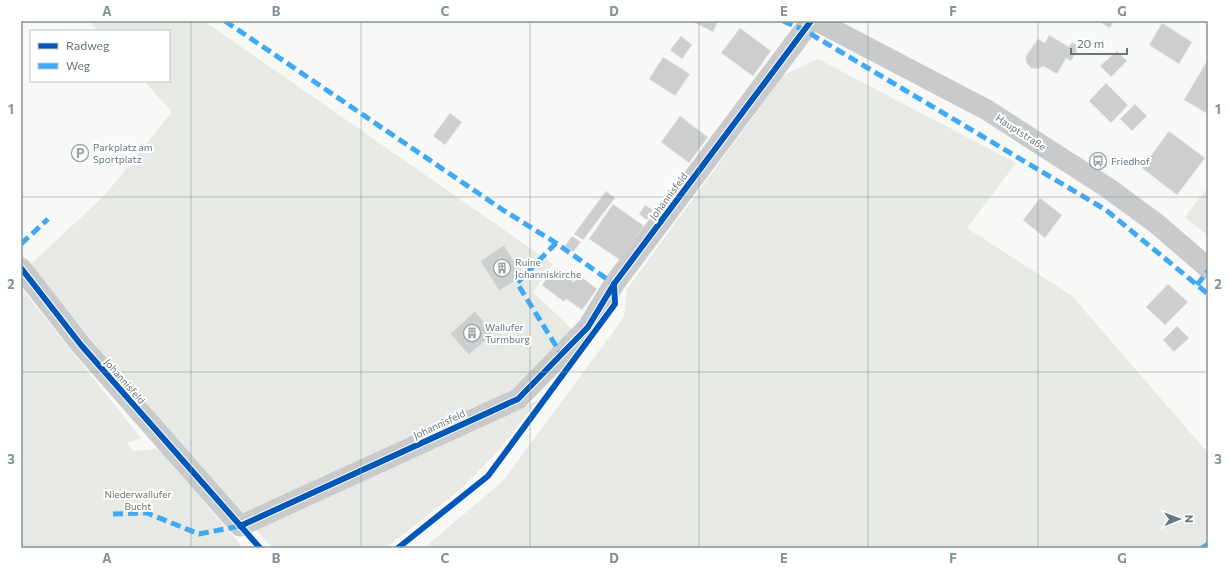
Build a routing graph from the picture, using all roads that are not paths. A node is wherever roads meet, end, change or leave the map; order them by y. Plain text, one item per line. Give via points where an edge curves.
1 (811, 21) edge
2 (818, 21) edge
3 (21, 268) edge
4 (1208, 268) edge

1 - 3 street, Johannisfeld via 614,284 588,327 518,399 240,526 80,345
2 - 4 street, Hauptstraße via 987,110 1114,192 1157,224

